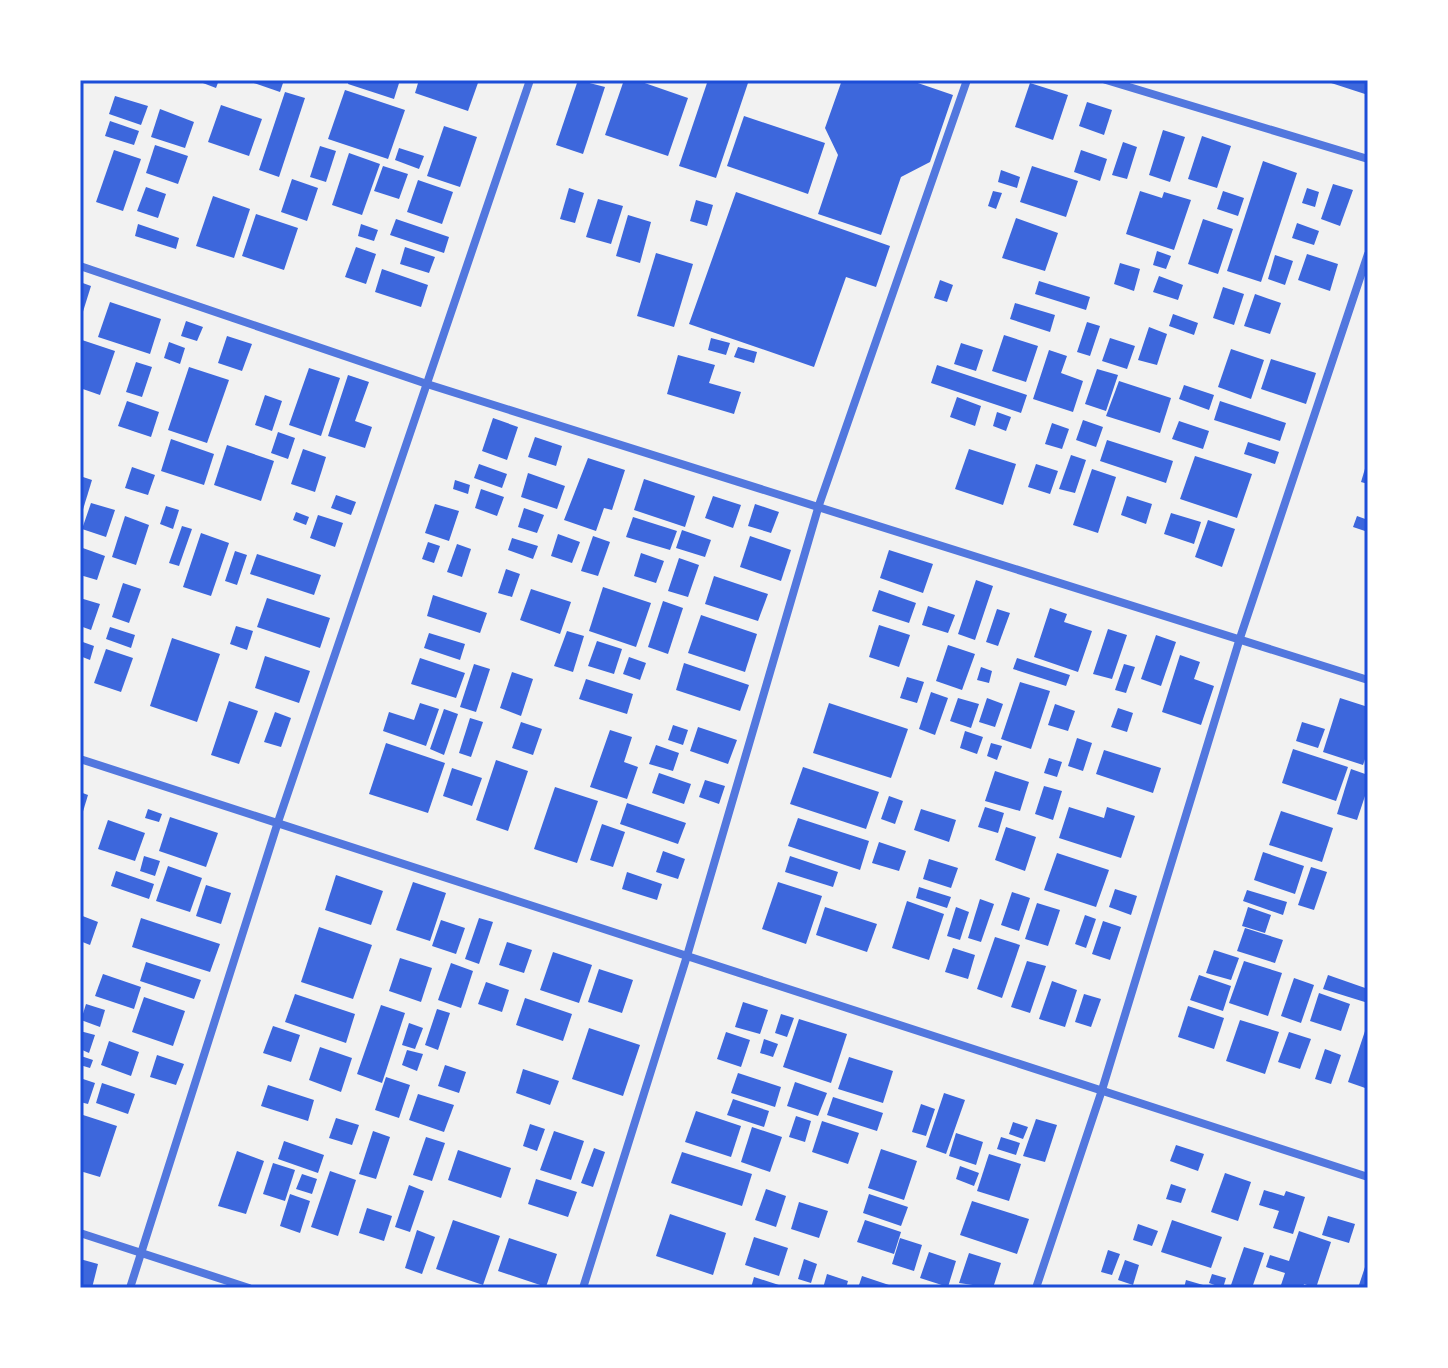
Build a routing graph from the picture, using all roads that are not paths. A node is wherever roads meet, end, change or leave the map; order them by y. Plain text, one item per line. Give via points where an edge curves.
1 (530, 80) edge
2 (967, 80) edge
3 (1106, 80) edge
4 (1368, 159) edge
5 (1368, 254) edge
6 (80, 266) edge
7 (427, 384) junction
8 (819, 505) junction
9 (1240, 638) junction
10 (1368, 680) edge
11 (80, 759) edge
12 (278, 822) junction
13 (687, 956) junction
14 (1102, 1090) junction
15 (1368, 1177) edge
16 (80, 1233) edge
17 (141, 1254) junction
18 (130, 1288) edge
19 (249, 1288) edge
20 (583, 1288) edge
21 (1036, 1288) edge

1 - 7 street
2 - 8 street
3 - 4 street
5 - 9 street
6 - 7 street
7 - 8 street
7 - 12 street
8 - 9 street
8 - 13 street
9 - 10 street
9 - 14 street
11 - 12 street
12 - 13 street
12 - 17 street
13 - 14 street
13 - 20 street
14 - 15 street
14 - 21 street
16 - 17 street
17 - 18 street
17 - 19 street

